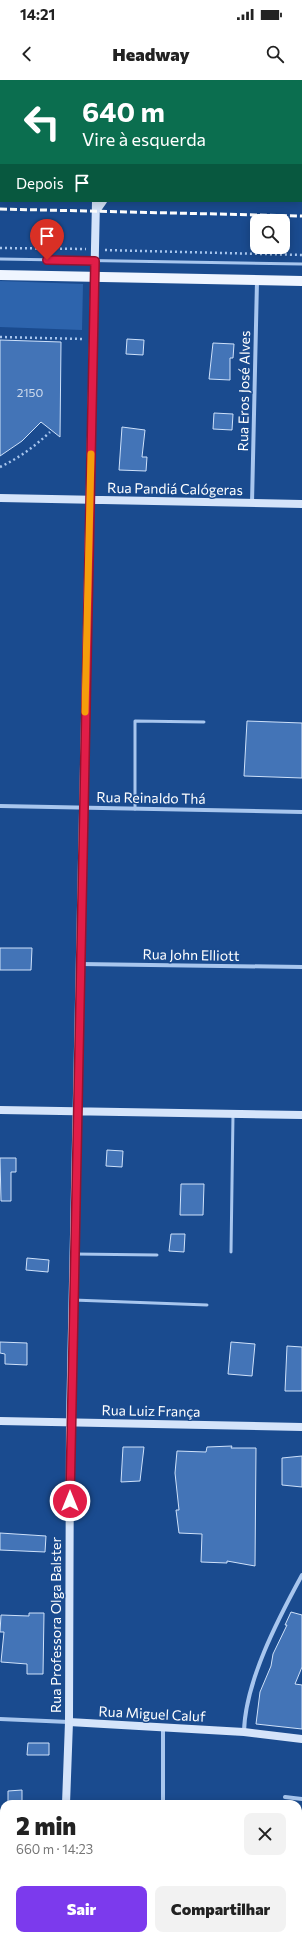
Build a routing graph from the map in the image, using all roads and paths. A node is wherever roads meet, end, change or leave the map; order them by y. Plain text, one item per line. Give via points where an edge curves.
1 (96, 202) edge
2 (102, 202) edge
3 (96, 211) junction
4 (0, 248) edge
5 (95, 250) junction
6 (302, 255) edge
7 (0, 259) edge
8 (95, 261) junction
9 (302, 264) edge
10 (0, 275) edge
11 (94, 277) junction
12 (257, 280) junction
13 (302, 281) edge
14 (0, 337) edge
15 (93, 339) junction
16 (50, 432) dead end
17 (0, 467) edge
18 (0, 498) edge
19 (90, 500) junction
20 (252, 503) junction
21 (302, 504) edge
22 (204, 722) dead end
23 (0, 806) edge
24 (83, 808) junction
25 (135, 808) junction
26 (302, 812) edge
27 (80, 964) junction
28 (302, 967) edge
29 (0, 1110) edge
30 (77, 1111) junction
31 (233, 1114) junction
32 (302, 1115) edge
33 (231, 1252) dead end
34 (74, 1254) junction
35 (157, 1255) dead end
36 (73, 1300) junction
37 (207, 1305) dead end
38 (0, 1421) edge
39 (70, 1422) junction
40 (302, 1427) edge
41 (302, 1575) edge
42 (0, 1719) edge
43 (69, 1722) junction
44 (163, 1727) junction
45 (244, 1732) junction
46 (302, 1739) edge
47 (285, 1797) dead end
48 (302, 1799) edge
49 (66, 1800) edge
50 (163, 1800) edge

1 - 3 main road, Rua Professora Olga Balster
2 - 3 main road
3 - 5 main road, Rua Professora Olga Balster
4 - 5 path
5 - 6 path
5 - 8 main road, Rua Professora Olga Balster
7 - 8 lane
8 - 9 lane
8 - 11 main road, Rua Professora Olga Balster
10 - 11 main road
11 - 12 main road
11 - 15 main road, Rua Professora Olga Balster
12 - 13 main road
12 - 20 street, Rua Eros José Alves
14 - 15 path
15 - 19 main road, Rua Professora Olga Balster
16 - 17 path via 17,459
18 - 19 main road, Rua Pandiá Calógeras
19 - 20 main road, Rua Pandiá Calógeras
19 - 24 main road, Rua Professora Olga Balster
20 - 21 main road, Rua Pandiá Calógeras
22 - 25 lane via 135,721
23 - 24 street, Rua Reinaldo Thá
24 - 25 street, Rua Reinaldo Thá
24 - 27 main road, Rua Professora Olga Balster
25 - 26 street, Rua Reinaldo Thá
27 - 28 street, Rua John Elliott
27 - 30 main road, Rua Professora Olga Balster
29 - 30 main road
30 - 31 main road
30 - 34 main road, Rua Professora Olga Balster
31 - 32 main road
31 - 33 lane
34 - 35 lane
34 - 36 main road, Rua Professora Olga Balster
36 - 37 lane
36 - 39 main road, Rua Professora Olga Balster
38 - 39 main road, Rua Luiz França
39 - 40 main road, Rua Luiz França
39 - 43 main road, Rua Professora Olga Balster
41 - 45 street via 264,1654 246,1710
42 - 43 street, Rua Miguel Caluf
43 - 44 main road, Rua Miguel Caluf
43 - 49 main road, Rua Professora Olga Balster
44 - 45 main road, Rua Miguel Caluf
44 - 50 street
45 - 46 main road, Rua Miguel Caluf
47 - 48 street

